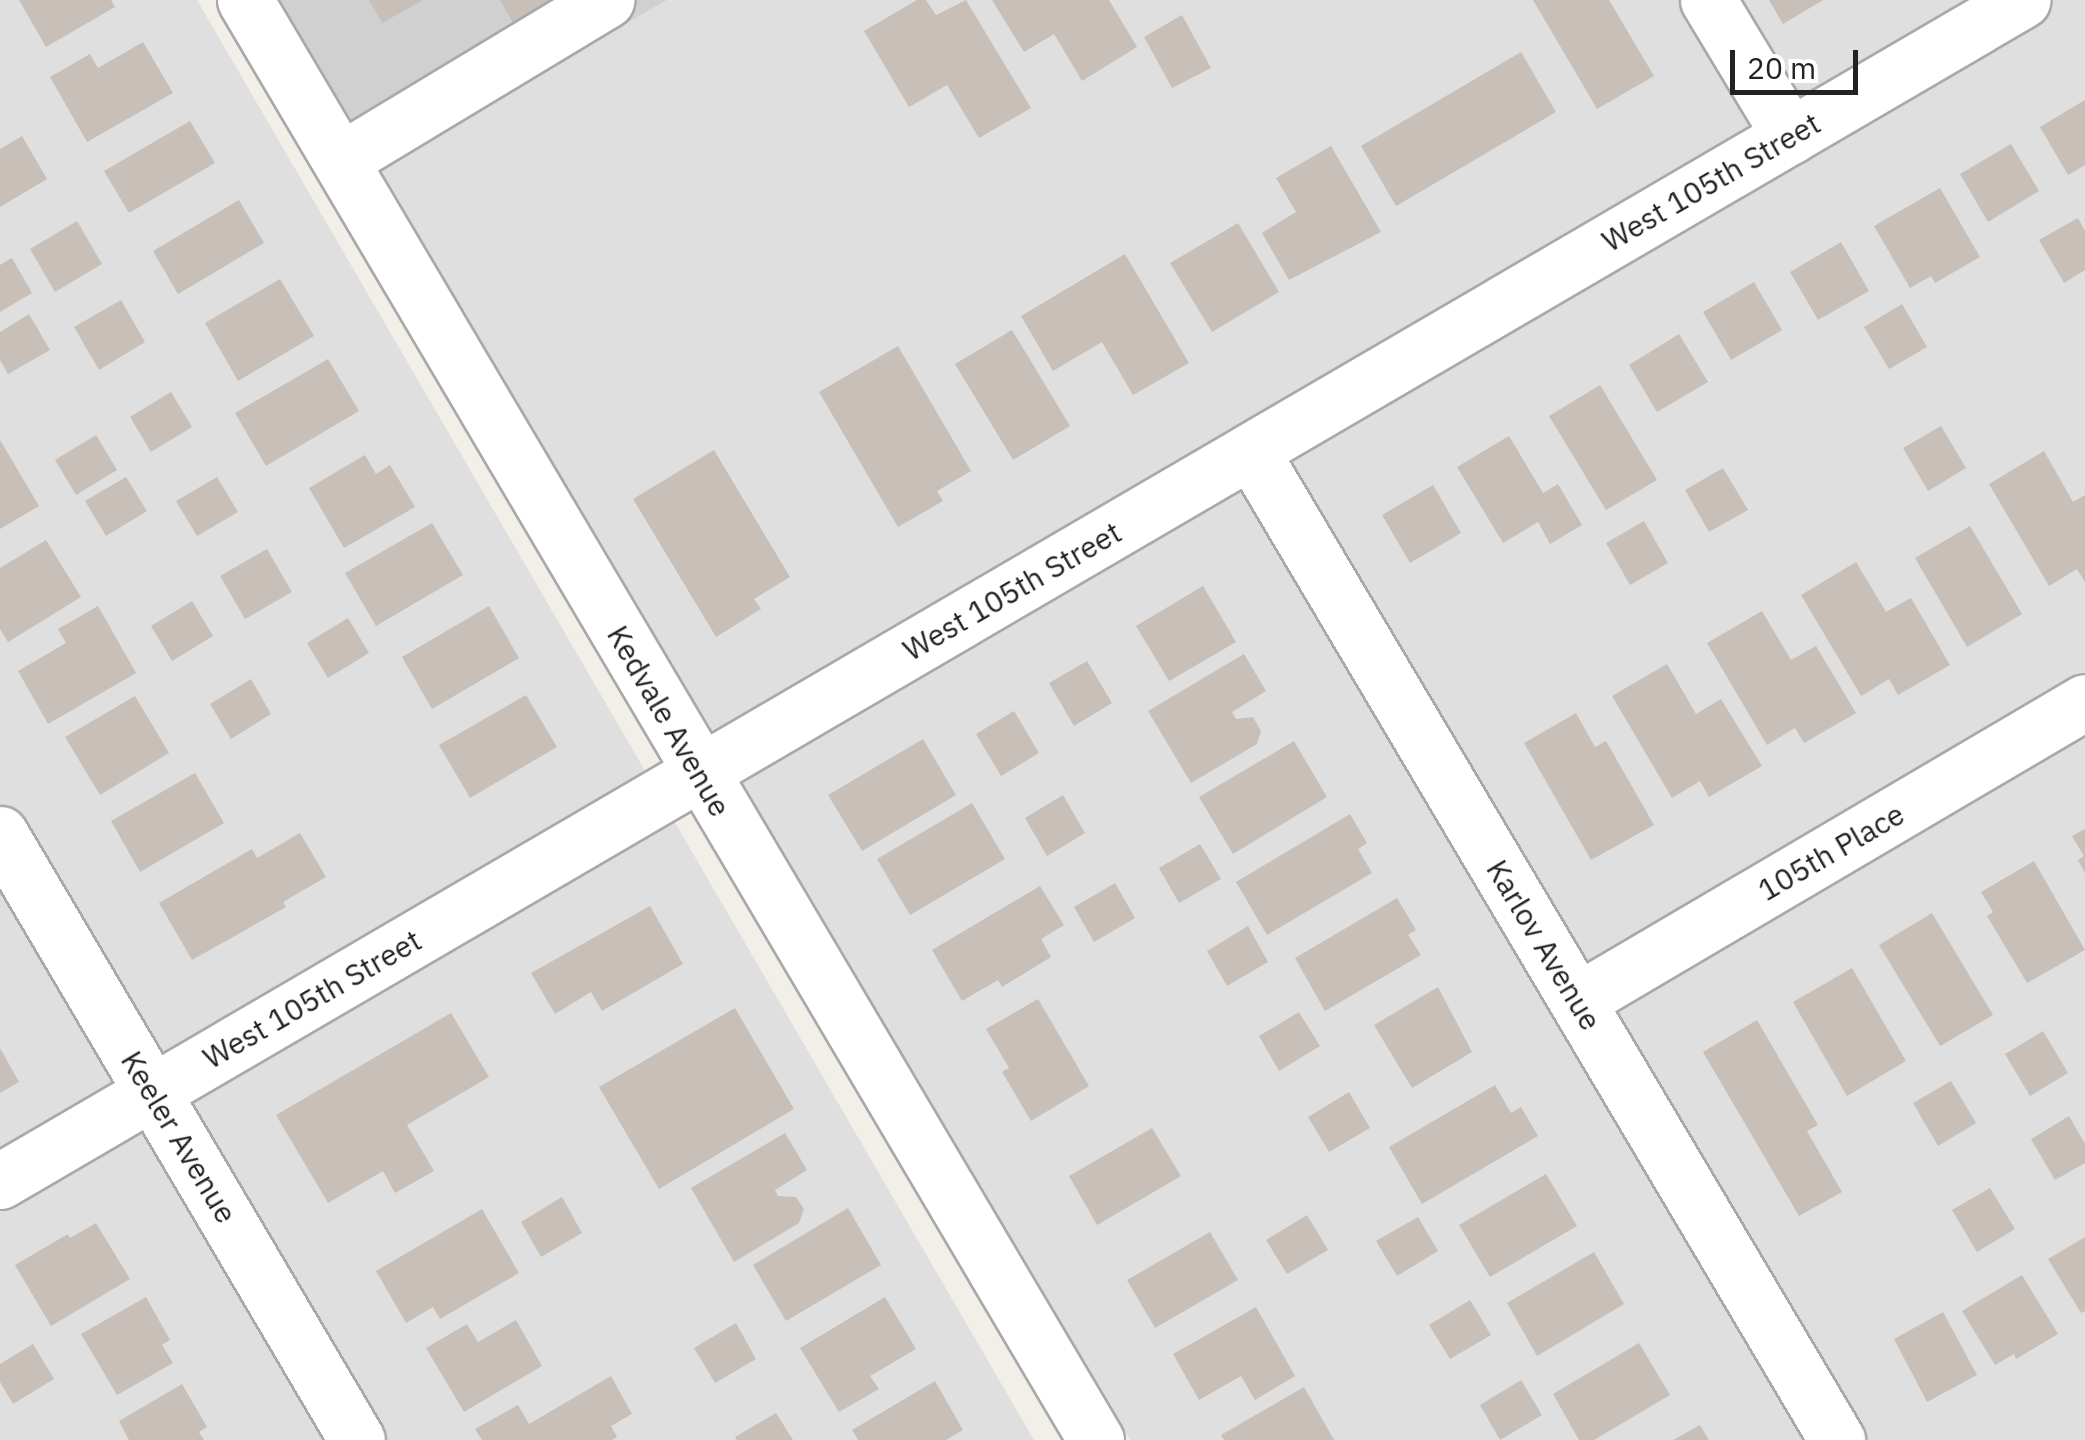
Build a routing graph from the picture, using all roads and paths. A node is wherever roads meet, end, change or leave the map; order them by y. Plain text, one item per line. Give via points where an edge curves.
1 (245, 0) edge
2 (606, 0) edge
3 (1708, 0) edge
4 (2022, 0) edge
5 (1790, 136) junction
6 (340, 160) junction
7 (1251, 451) junction
8 (2085, 702) edge
9 (699, 773) junction
10 (0, 834) edge
11 (1577, 1001) junction
12 (152, 1093) junction
13 (0, 1181) edge
14 (358, 1440) edge
15 (1096, 1440) edge
16 (1837, 1440) edge

1 - 6 street, Kedvale Avenue
2 - 6 street
3 - 5 street
4 - 5 street, West 105th Street
5 - 7 street, West 105th Street
6 - 9 street, Kedvale Avenue
7 - 9 street, West 105th Street
7 - 11 street, Karlov Avenue
8 - 11 street, 105th Place
9 - 12 street, West 105th Street
9 - 15 street, Kedvale Avenue
10 - 12 street, Keeler Avenue
11 - 16 street, Karlov Avenue
12 - 13 street, West 105th Street
12 - 14 street, Keeler Avenue

